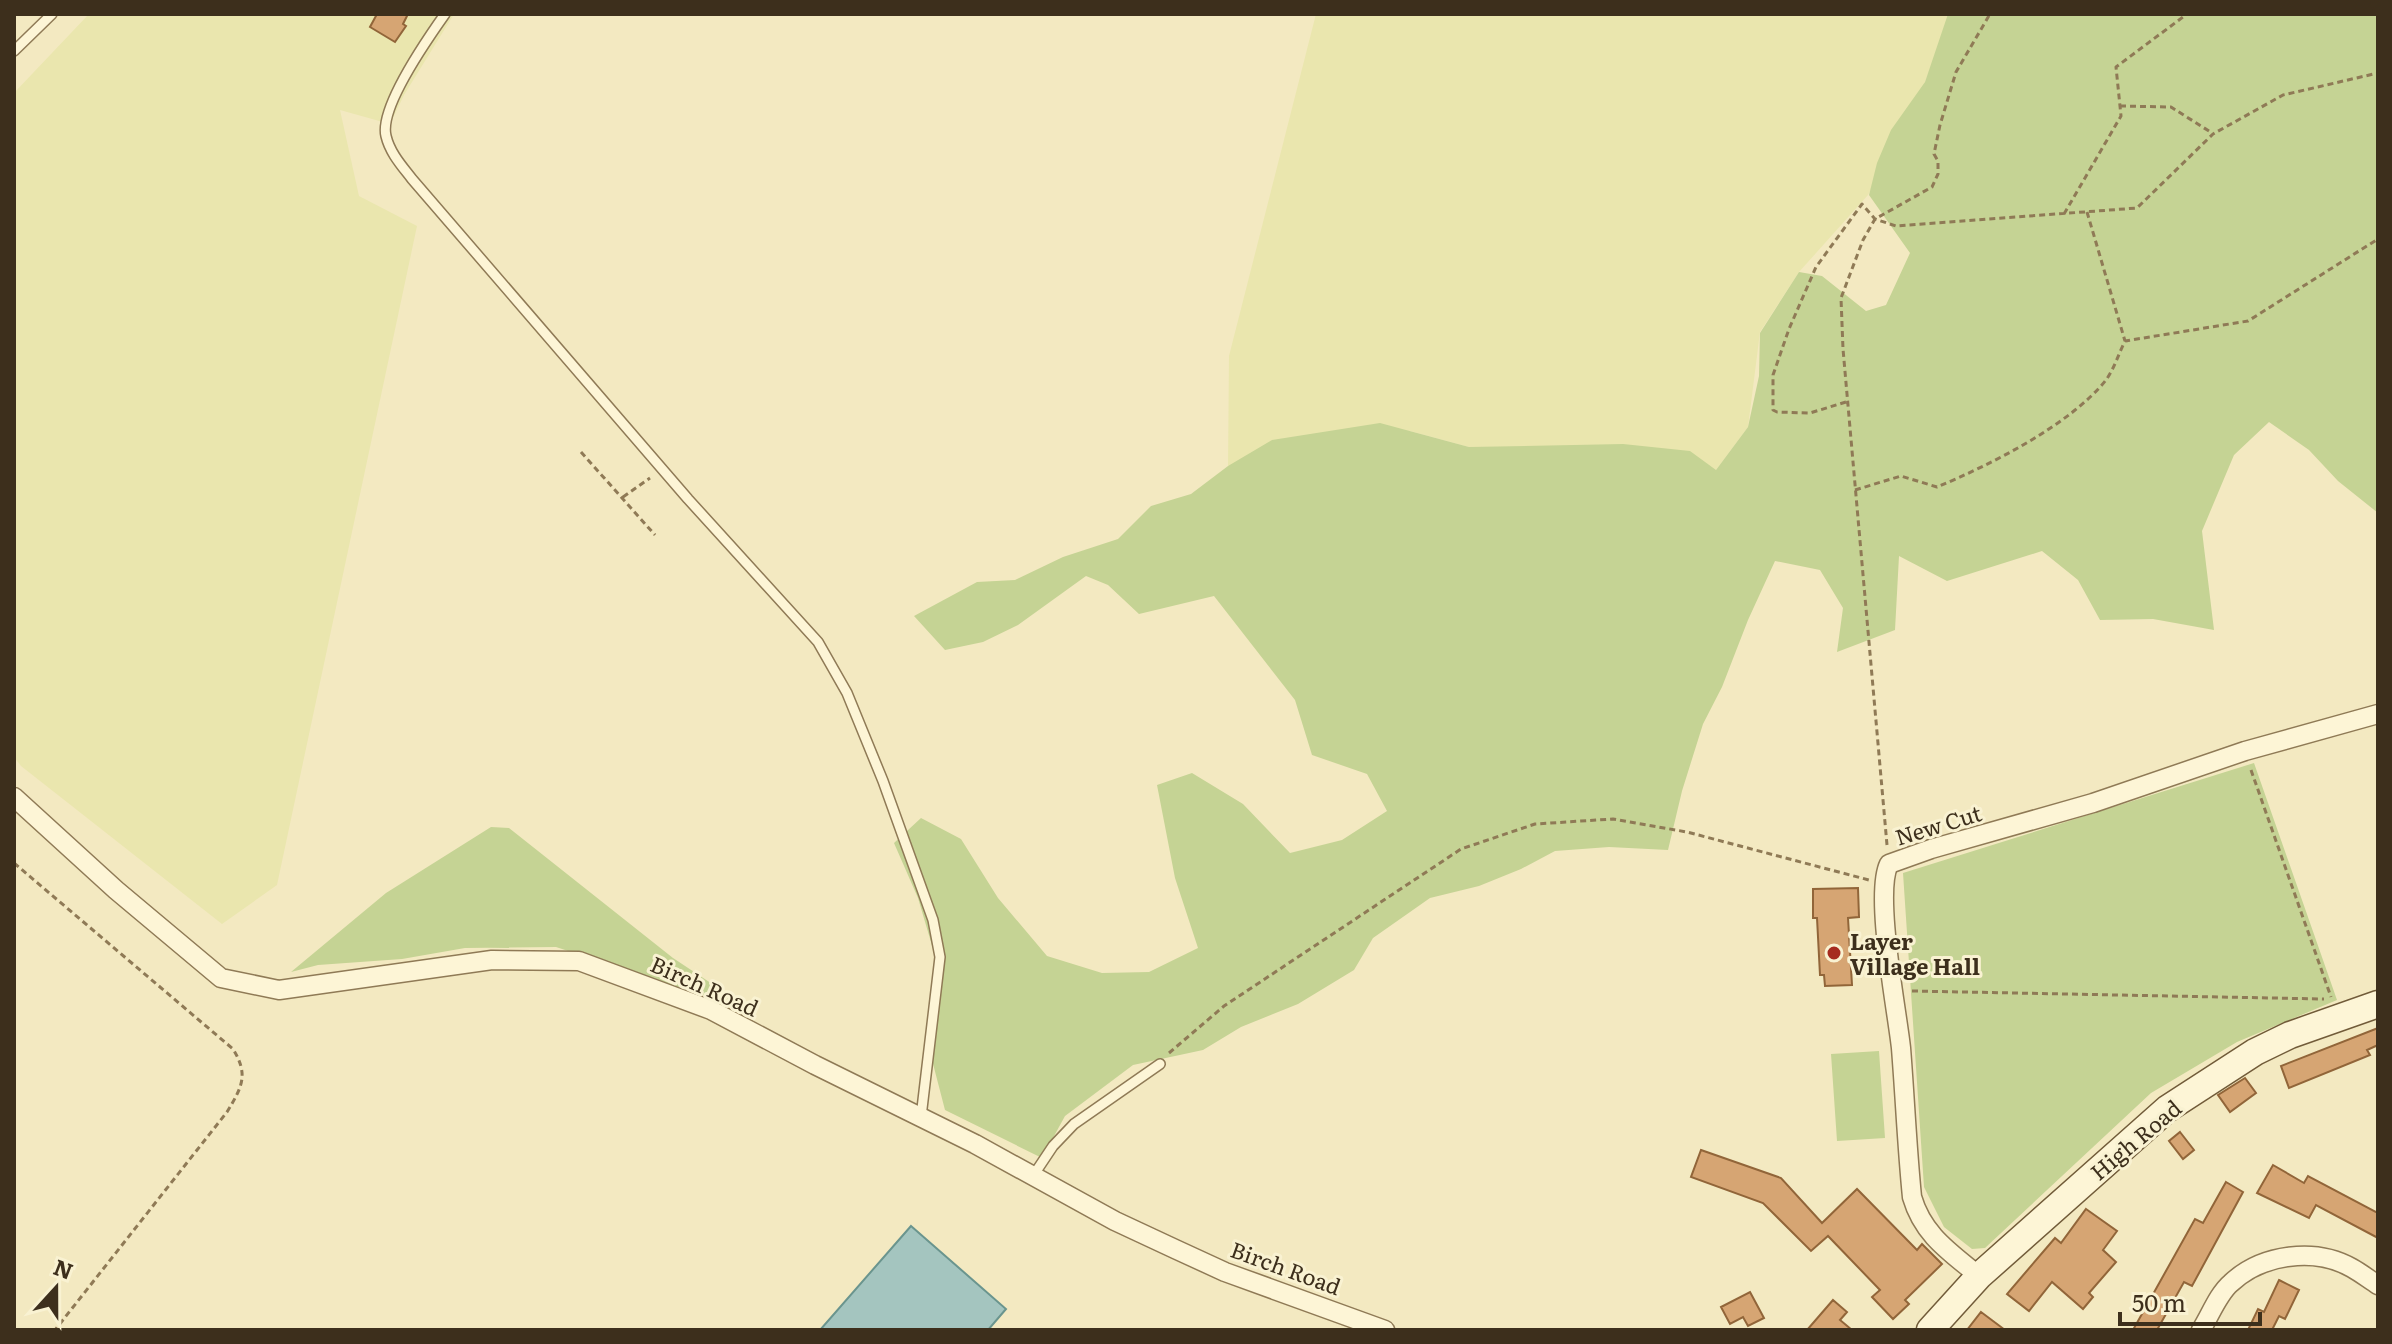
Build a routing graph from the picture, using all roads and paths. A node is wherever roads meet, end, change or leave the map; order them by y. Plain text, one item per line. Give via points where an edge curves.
1 (52, 14) edge
2 (445, 14) edge
3 (1990, 14) edge
4 (2187, 14) edge
5 (14, 51) edge
6 (2378, 73) edge
7 (2120, 106) junction
8 (2213, 134) junction
9 (2087, 212) junction
10 (2064, 214) junction
11 (1875, 219) junction
12 (2378, 239) edge
13 (2125, 341) junction
14 (1847, 402) junction
15 (581, 452) dead end
16 (663, 469) junction
17 (1855, 490) junction
18 (622, 498) junction
19 (655, 535) dead end
20 (2378, 714) edge
21 (2245, 751) junction
22 (14, 797) edge
23 (14, 863) edge
24 (1889, 864) junction
25 (1884, 884) junction
26 (1893, 991) junction
27 (2378, 1004) edge
28 (1160, 1064) joint
29 (921, 1117) junction
30 (1033, 1176) junction
31 (1979, 1276) junction
32 (2378, 1285) edge
33 (55, 1330) edge
34 (1385, 1330) edge
35 (1930, 1330) edge
36 (2201, 1330) edge

1 - 5 lane
2 - 16 lane via 393,99 385,133 392,152
3 - 11 path via 1956,72 1940,125 1934,154 1938,174 1932,187
4 - 7 path via 2116,67
6 - 8 path via 2283,95
7 - 8 path via 2171,107
7 - 10 path via 2121,116
8 - 9 path via 2137,208
9 - 10 path
9 - 13 path
10 - 11 path via 1896,226
11 - 14 path via 1841,298
11 - 14 path via 1862,204 1816,267 1773,375 1777,412 1810,413
12 - 13 path via 2248,321
13 - 17 path via 2108,378 2073,415 1967,475 1937,487 1901,476
14 - 17 path
15 - 18 path
16 - 18 path
16 - 29 lane via 818,642 847,693 883,781 933,920 940,957
17 - 24 path
18 - 19 path
20 - 21 street, New Cut
21 - 24 street, New Cut
21 - 26 path via 2332,999
22 - 29 street, Birch Road via 221,978 279,990 492,960 579,961 711,1010
23 - 33 path via 233,1049 243,1065 243,1081 227,1112
24 - 25 street, New Cut
25 - 26 street, New Cut
25 - 28 path via 1687,832 1613,819 1535,824 1461,849 1224,1006
26 - 31 street, New Cut via 1918,1217
27 - 31 main road, High Road via 2290,1035 2223,1070 2167,1109
28 - 30 lane via 1074,1124
29 - 30 street, Birch Road
30 - 34 street, Birch Road via 1225,1272
31 - 35 main road, High Road
32 - 36 street via 2329,1260 2285,1257 2229,1284

